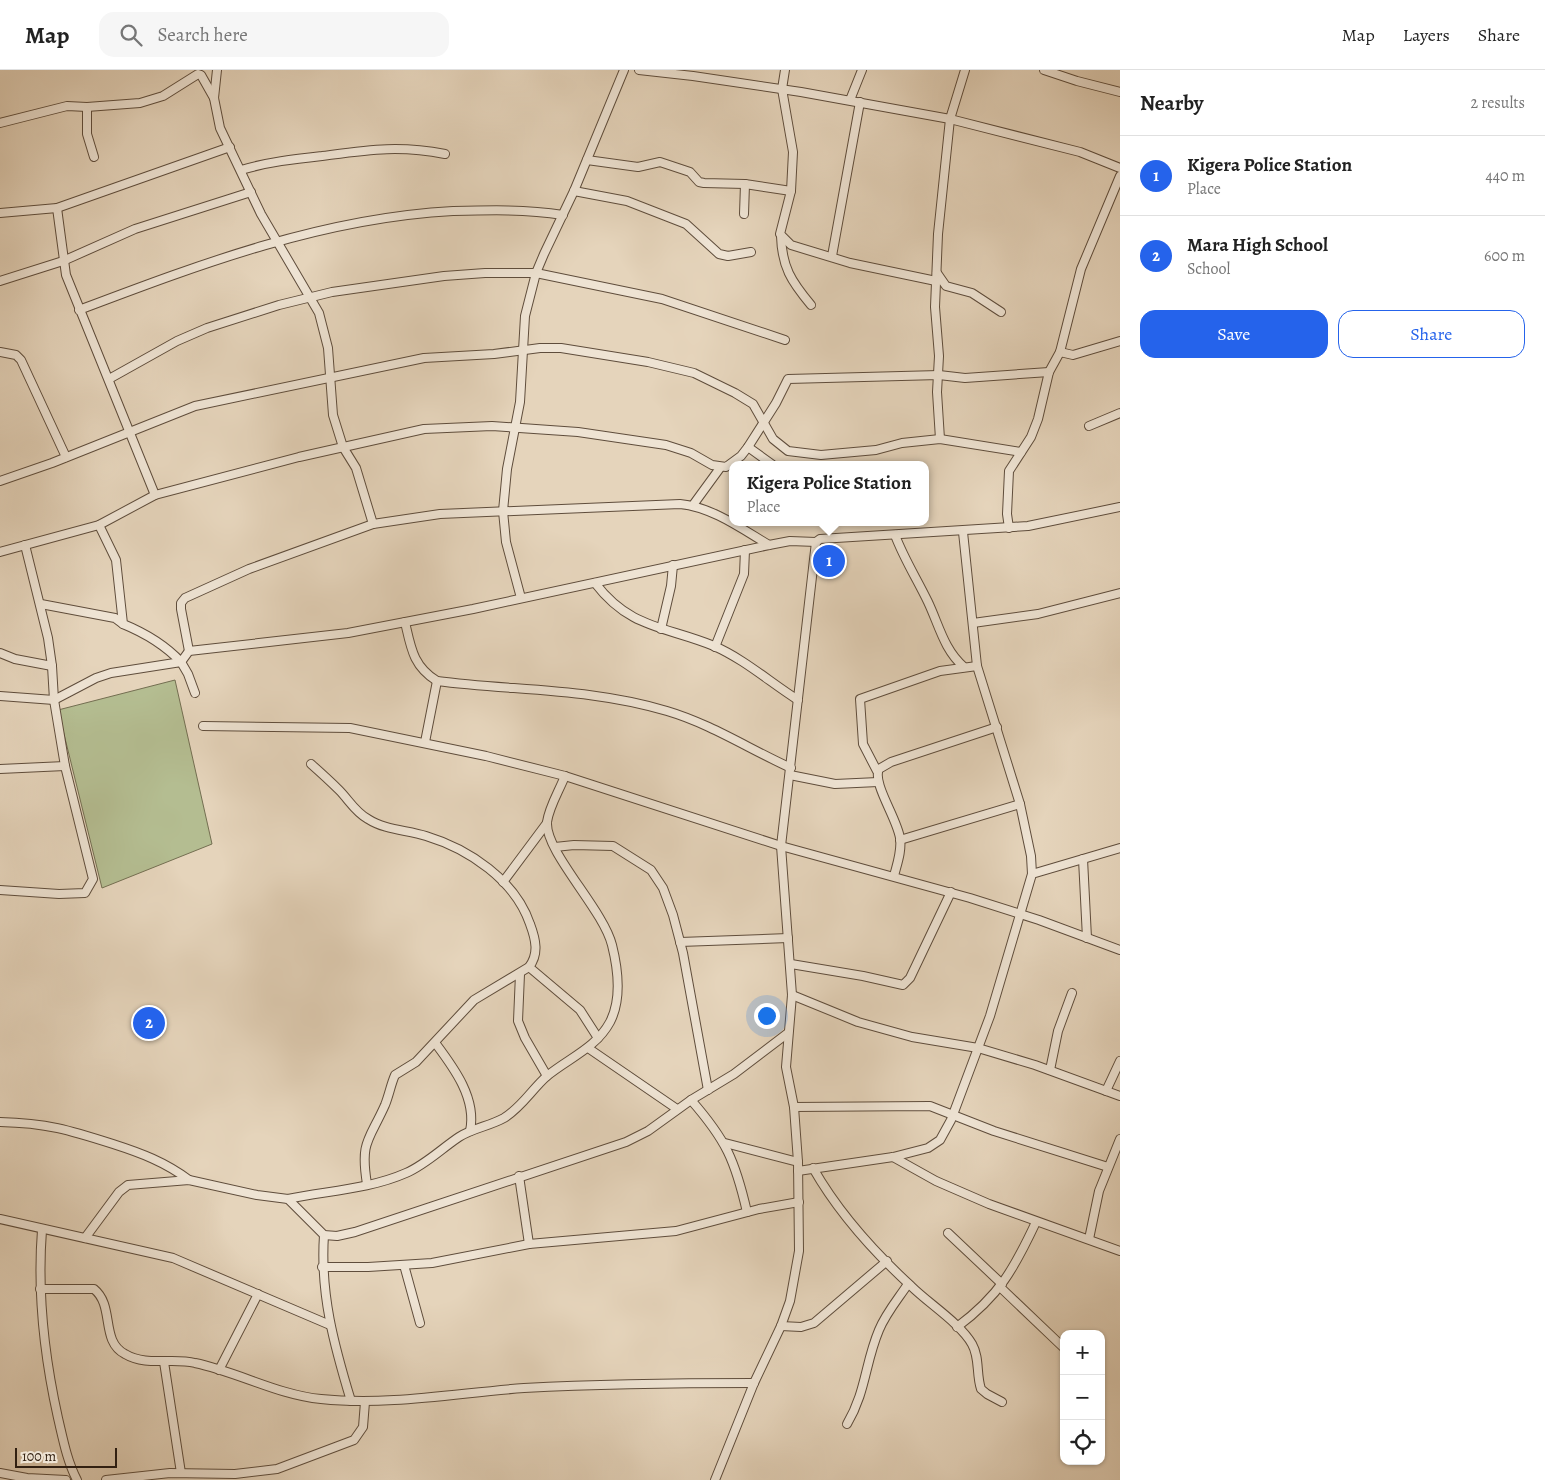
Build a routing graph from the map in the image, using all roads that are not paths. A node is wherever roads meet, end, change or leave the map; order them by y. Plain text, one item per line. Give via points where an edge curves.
1 (217, 70) edge
2 (624, 70) edge
3 (639, 70) edge
4 (785, 70) edge
5 (862, 70) edge
6 (965, 70) edge
7 (1044, 70) edge
8 (782, 89) junction
9 (1120, 92) edge
10 (214, 98) junction
11 (850, 100) junction
12 (860, 102) junction
13 (87, 107) junction
14 (950, 119) junction
15 (0, 123) edge
16 (230, 146) junction
17 (445, 154) dead end
18 (94, 157) dead end
19 (587, 160) junction
20 (1120, 168) edge
21 (242, 170) junction
22 (1120, 176) edge
23 (745, 184) junction
24 (574, 191) junction
25 (791, 191) junction
26 (250, 192) junction
27 (57, 208) junction
28 (0, 213) edge
29 (744, 214) dead end
30 (563, 215) junction
31 (780, 234) junction
32 (276, 241) junction
33 (751, 252) dead end
34 (832, 256) junction
35 (63, 261) junction
36 (536, 273) junction
37 (937, 273) junction
38 (0, 281) edge
39 (936, 281) junction
40 (310, 296) junction
41 (811, 305) dead end
42 (79, 310) junction
43 (1000, 312) dead end
44 (785, 340) dead end
45 (1120, 342) edge
46 (521, 351) junction
47 (0, 352) edge
48 (1060, 352) junction
49 (1049, 372) junction
50 (939, 375) junction
51 (330, 378) junction
52 (109, 379) junction
53 (1120, 413) edge
54 (765, 422) junction
55 (1089, 426) dead end
56 (516, 427) junction
57 (131, 432) junction
58 (940, 439) junction
59 (343, 447) junction
60 (748, 447) junction
61 (1021, 452) junction
62 (66, 457) junction
63 (735, 461) edge
64 (767, 461) edge
65 (729, 466) edge
66 (720, 468) junction
67 (0, 481) edge
68 (155, 495) junction
69 (693, 505) junction
70 (1120, 507) edge
71 (504, 511) junction
72 (729, 523) edge
73 (99, 524) junction
74 (373, 524) junction
75 (734, 526) edge
76 (1009, 528) junction
77 (963, 532) junction
78 (895, 535) junction
79 (816, 542) junction
80 (769, 544) junction
81 (25, 545) junction
82 (745, 550) junction
83 (0, 552) edge
84 (673, 566) junction
85 (595, 583) junction
86 (1120, 593) edge
87 (520, 598) junction
88 (41, 604) junction
89 (405, 622) junction
90 (973, 623) junction
91 (123, 624) junction
92 (661, 629) junction
93 (715, 647) junction
94 (189, 651) junction
95 (0, 653) edge
96 (181, 662) junction
97 (52, 666) junction
98 (977, 666) junction
99 (964, 667) junction
100 (437, 682) junction
101 (195, 693) dead end
102 (0, 696) edge
103 (54, 700) junction
104 (798, 700) junction
105 (203, 726) dead end
106 (997, 727) junction
107 (424, 742) junction
108 (311, 764) dead end
109 (65, 766) junction
110 (0, 769) edge
111 (877, 771) junction
112 (791, 772) junction
113 (565, 776) junction
114 (878, 782) junction
115 (1020, 804) junction
116 (547, 823) junction
117 (900, 840) junction
118 (781, 846) junction
119 (555, 847) junction
120 (1120, 848) edge
121 (1083, 859) junction
122 (1032, 874) junction
123 (894, 876) junction
124 (503, 882) junction
125 (0, 890) edge
126 (951, 892) junction
127 (1022, 914) junction
128 (788, 938) junction
129 (1087, 938) junction
130 (680, 942) junction
131 (1120, 950) edge
132 (791, 964) junction
133 (529, 967) junction
134 (520, 974) junction
135 (1072, 993) dead end
136 (792, 995) junction
137 (788, 1033) junction
138 (598, 1038) junction
139 (436, 1044) junction
140 (588, 1048) junction
141 (978, 1048) junction
142 (1120, 1062) edge
143 (1050, 1070) junction
144 (547, 1076) junction
145 (708, 1090) junction
146 (1106, 1091) junction
147 (1120, 1096) edge
148 (691, 1100) junction
149 (794, 1107) junction
150 (677, 1109) junction
151 (954, 1113) junction
152 (0, 1122) edge
153 (470, 1131) junction
154 (1120, 1139) edge
155 (725, 1143) junction
156 (893, 1157) junction
157 (798, 1166) junction
158 (1108, 1167) junction
159 (814, 1168) junction
160 (519, 1176) junction
161 (189, 1180) junction
162 (367, 1184) junction
163 (288, 1198) junction
164 (799, 1202) junction
165 (747, 1212) junction
166 (0, 1219) edge
167 (1036, 1222) junction
168 (42, 1230) junction
169 (948, 1233) dead end
170 (324, 1235) junction
171 (84, 1238) junction
172 (1089, 1239) junction
173 (529, 1244) junction
174 (1120, 1251) edge
175 (887, 1261) junction
176 (404, 1265) junction
177 (322, 1267) junction
178 (908, 1284) junction
179 (1001, 1286) junction
180 (40, 1289) junction
181 (258, 1294) junction
182 (420, 1323) dead end
183 (330, 1325) junction
184 (781, 1326) junction
185 (957, 1327) junction
186 (1060, 1344) edge
187 (164, 1362) junction
188 (220, 1370) junction
189 (754, 1383) junction
190 (351, 1401) junction
191 (365, 1402) junction
192 (1002, 1402) dead end
193 (847, 1424) dead end
194 (0, 1473) edge
195 (181, 1473) junction
196 (27, 1479) edge
197 (119, 1479) edge
198 (66, 1480) edge
199 (77, 1480) edge
200 (106, 1480) edge
201 (715, 1480) edge

1 - 10 street
2 - 19 street
3 - 8 street
4 - 8 street
5 - 11 street
6 - 14 street
7 - 9 street
8 - 11 street
8 - 25 street via 794,152
10 - 13 street via 198,74 151,100 130,105
10 - 16 street via 220,128
11 - 12 street
12 - 14 street
12 - 34 street
13 - 15 street via 58,108
13 - 18 street via 87,134
14 - 20 street via 1065,148
14 - 37 street
16 - 21 street
16 - 27 street
17 - 21 street via 414,148 378,148 270,162
19 - 23 street via 638,167 660,162 690,172 699,182
19 - 24 street
21 - 26 street
22 - 48 street via 1081,269
23 - 25 street
23 - 29 street
24 - 30 street
24 - 33 street via 627,201 686,224 718,254 728,256
25 - 31 street
26 - 32 street
26 - 35 street via 135,229
27 - 28 street
27 - 35 street
30 - 32 street via 509,209 420,213 355,223
30 - 36 street
31 - 34 street via 791,245
31 - 41 street via 782,258 792,280
32 - 40 street
32 - 42 street via 207,262
34 - 39 street via 850,263
35 - 38 street
35 - 42 street
36 - 40 street via 444,276
36 - 44 street via 682,304
36 - 46 street via 525,316
37 - 39 street
37 - 43 street via 946,286 972,293
39 - 50 street
40 - 51 street via 325,331
40 - 52 street via 198,332 160,349
42 - 52 street
45 - 48 street via 1073,355
46 - 51 street via 433,356
46 - 54 street via 561,348 678,368 743,397 753,404
46 - 56 street via 522,382
47 - 62 street via 16,355 21,360
48 - 49 street
49 - 50 street via 965,378
49 - 61 street via 1038,419
50 - 54 street via 788,379
50 - 58 street
51 - 57 street via 195,406
51 - 59 street via 333,415
52 - 57 street
53 - 55 street
54 - 58 street via 773,439 788,451 821,455
54 - 60 street
56 - 59 street via 424,429
56 - 66 street via 666,445
56 - 71 street via 507,469
57 - 62 street
57 - 68 street
58 - 61 street
59 - 68 street
59 - 74 street via 356,468
60 - 63 street
60 - 64 street
61 - 76 street via 1007,484
62 - 67 street
65 - 66 street
66 - 69 street
68 - 73 street
69 - 71 street
69 - 72 street
70 - 76 street via 1061,521
71 - 74 street via 440,514
71 - 87 street via 509,559
73 - 81 street
73 - 91 street via 116,560
74 - 94 street via 249,569 184,598 181,610
75 - 80 street
76 - 77 street
77 - 78 street
77 - 90 street
78 - 79 street via 820,539
78 - 99 street via 946,646
79 - 80 street
79 - 104 street
80 - 82 street
81 - 83 street
81 - 88 street
82 - 84 street
82 - 93 street via 744,574
84 - 85 street
84 - 92 street
85 - 87 street
85 - 92 street via 622,612
86 - 90 street via 1047,613
87 - 89 street
88 - 91 street via 115,618
88 - 97 street
89 - 94 street via 348,633
89 - 100 street via 416,662
90 - 98 street
91 - 96 street via 149,635
92 - 93 street
93 - 104 street
94 - 96 street
95 - 97 street
96 - 101 street
96 - 103 street via 111,673
97 - 103 street
98 - 99 street
98 - 106 street
99 - 111 street via 920,677 859,700 863,744
100 - 107 street
100 - 112 street via 564,690 666,710 703,724
102 - 103 street
103 - 109 street
104 - 112 street
105 - 107 street via 350,728
106 - 111 street via 891,762
106 - 115 street
107 - 113 street
108 - 124 street via 368,820 448,844 474,858
109 - 110 street
109 - 125 street via 93,879 90,887 85,893 74,894
111 - 114 street
112 - 114 street via 835,784
112 - 118 street
113 - 116 street
113 - 118 street
114 - 117 street via 892,811
115 - 117 street
115 - 122 street
116 - 119 street
116 - 124 street
117 - 123 street
118 - 123 street
118 - 128 street
119 - 130 street via 613,846 644,865 663,888
119 - 138 street via 602,921 611,943 618,990 610,1023
120 - 121 street
121 - 122 street
121 - 129 street
122 - 127 street
123 - 126 street
124 - 133 street via 524,908 534,937 534,960
126 - 127 street
126 - 132 street via 910,978 903,985
127 - 129 street
127 - 141 street
128 - 130 street
128 - 132 street
129 - 131 street
130 - 145 street
132 - 136 street
133 - 134 street
133 - 138 street via 580,1010
134 - 139 street via 474,1000
134 - 144 street via 518,1021
135 - 143 street via 1058,1031
136 - 137 street
136 - 141 street via 887,1031
137 - 145 street
137 - 149 street via 786,1066
138 - 140 street
139 - 153 street via 466,1093 472,1114
139 - 162 street via 395,1075 366,1145
140 - 144 street
140 - 150 street
141 - 143 street
141 - 151 street
142 - 146 street
143 - 146 street
144 - 153 street via 504,1118
145 - 148 street
146 - 147 street
148 - 150 street
148 - 155 street
149 - 151 street via 909,1104
149 - 157 street
150 - 160 street via 648,1131 626,1142
151 - 156 street via 943,1136 933,1145
151 - 158 street via 994,1131
152 - 161 street via 36,1123 85,1134 160,1160
153 - 162 street via 405,1174
154 - 158 street
155 - 157 street
155 - 165 street via 736,1168
156 - 159 street
156 - 167 street via 936,1180
157 - 159 street
157 - 164 street
158 - 172 street via 1095,1204
159 - 175 street via 846,1216
160 - 170 street via 355,1232
160 - 173 street
161 - 163 street via 257,1195
161 - 171 street via 128,1185
162 - 163 street
163 - 170 street
164 - 165 street
164 - 184 street via 799,1251 795,1280
165 - 173 street via 676,1231
166 - 168 street
167 - 172 street
167 - 179 street via 1014,1268
168 - 171 street
168 - 180 street
169 - 179 street
170 - 177 street
171 - 181 street via 174,1258
172 - 174 street
173 - 176 street via 457,1260
175 - 178 street
175 - 184 street via 814,1323 801,1327
176 - 177 street
176 - 182 street
177 - 183 street
178 - 185 street
178 - 193 street via 880,1328 866,1369 860,1402
179 - 185 street via 984,1306
179 - 186 street
180 - 187 street via 94,1289 103,1299 110,1334 118,1350 137,1359
180 - 199 street via 53,1391 67,1453
181 - 183 street
181 - 188 street
183 - 190 street
184 - 189 street
185 - 192 street via 972,1343 981,1389
187 - 188 street via 183,1361
187 - 195 street
188 - 190 street via 299,1397
189 - 191 street via 525,1388
189 - 201 street
190 - 191 street
191 - 195 street via 360,1435 294,1464 258,1473
194 - 196 street
195 - 197 street
196 - 198 street
197 - 200 street

